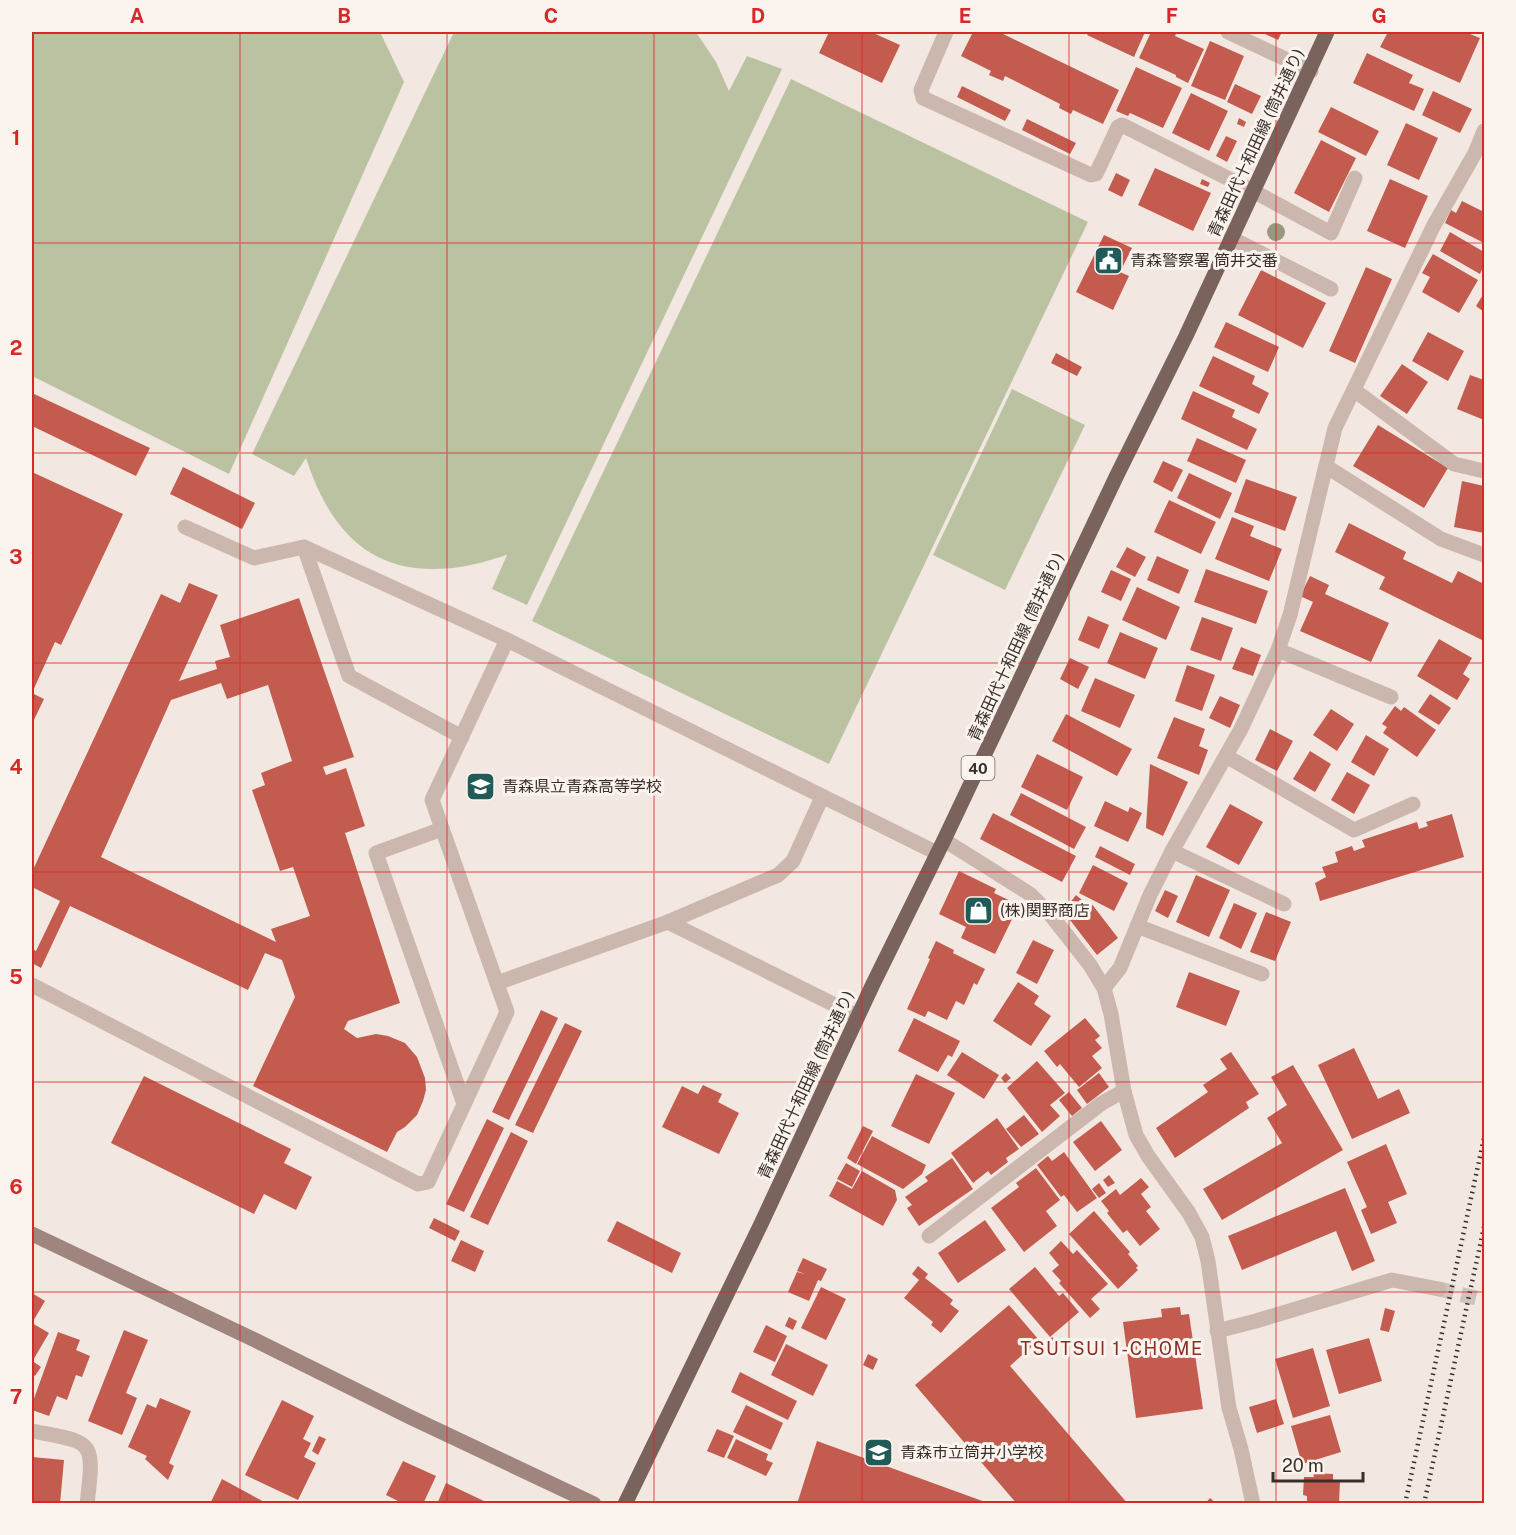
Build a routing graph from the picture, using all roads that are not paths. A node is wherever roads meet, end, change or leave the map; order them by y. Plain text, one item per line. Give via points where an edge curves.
1 (946, 32) edge
2 (1228, 32) edge
3 (1328, 32) edge
4 (1311, 71) junction
5 (1485, 131) edge
6 (1355, 178) dead end
7 (1253, 190) junction
8 (1231, 238) junction
9 (1331, 290) dead end
10 (1354, 390) junction
11 (1327, 467) junction
12 (1485, 471) edge
13 (185, 527) dead end
14 (304, 547) junction
15 (1485, 555) edge
16 (507, 640) junction
17 (1278, 650) junction
18 (1391, 697) dead end
19 (462, 737) junction
20 (1226, 756) junction
21 (822, 797) junction
22 (1413, 804) dead end
23 (442, 829) junction
24 (940, 847) junction
25 (1172, 851) junction
26 (1284, 904) dead end
27 (668, 922) junction
28 (1137, 926) junction
29 (1262, 974) dead end
30 (497, 983) junction
31 (32, 985) edge
32 (1104, 988) junction
33 (857, 1016) junction
34 (1124, 1090) junction
35 (464, 1104) junction
36 (32, 1234) edge
37 (929, 1236) dead end
38 (1439, 1289) tunnel mouth
39 (1217, 1331) junction
40 (32, 1431) edge
41 (87, 1503) edge
42 (594, 1503) edge
43 (625, 1503) edge
44 (1253, 1503) edge

1 - 7 street via 921,90 923,98 1091,175 1096,174 1122,125
2 - 4 street
3 - 4 main road, 青森田代十和田線 (筒井通り) / 40
4 - 7 main road, 青森田代十和田線 (筒井通り) / 40
5 - 10 street via 1434,225
6 - 7 street via 1332,233
7 - 8 main road, 青森田代十和田線 (筒井通り) / 40
8 - 9 street
8 - 24 main road, 青森田代十和田線 (筒井通り) / 40
10 - 11 street via 1335,428
10 - 12 street via 1454,464
11 - 15 street via 1441,539
11 - 17 street
13 - 14 street via 254,558
14 - 16 street
14 - 19 street via 349,676
16 - 19 street
16 - 21 street
17 - 18 street
17 - 20 street
19 - 23 street via 432,800
20 - 22 street via 1354,830
20 - 25 street
21 - 24 street
21 - 27 street via 793,861 778,875
23 - 30 street
23 - 35 street via 376,854
24 - 32 street via 1030,894 1056,921
24 - 33 main road, 青森田代十和田線 (筒井通り) / 40
25 - 26 street
25 - 28 street
27 - 30 street
27 - 33 street
28 - 29 street
28 - 32 street via 1120,968
30 - 35 street via 507,1012
31 - 35 street via 418,1184 428,1182
32 - 34 street
33 - 43 main road, 青森田代十和田線 (筒井通り) / 40 via 766,1214
34 - 37 street
34 - 39 street via 1136,1135 1202,1237 1209,1261
36 - 42 street
38 - 39 street via 1392,1280
39 - 44 street via 1229,1408
40 - 41 street via 78,1440 88,1449 92,1464

